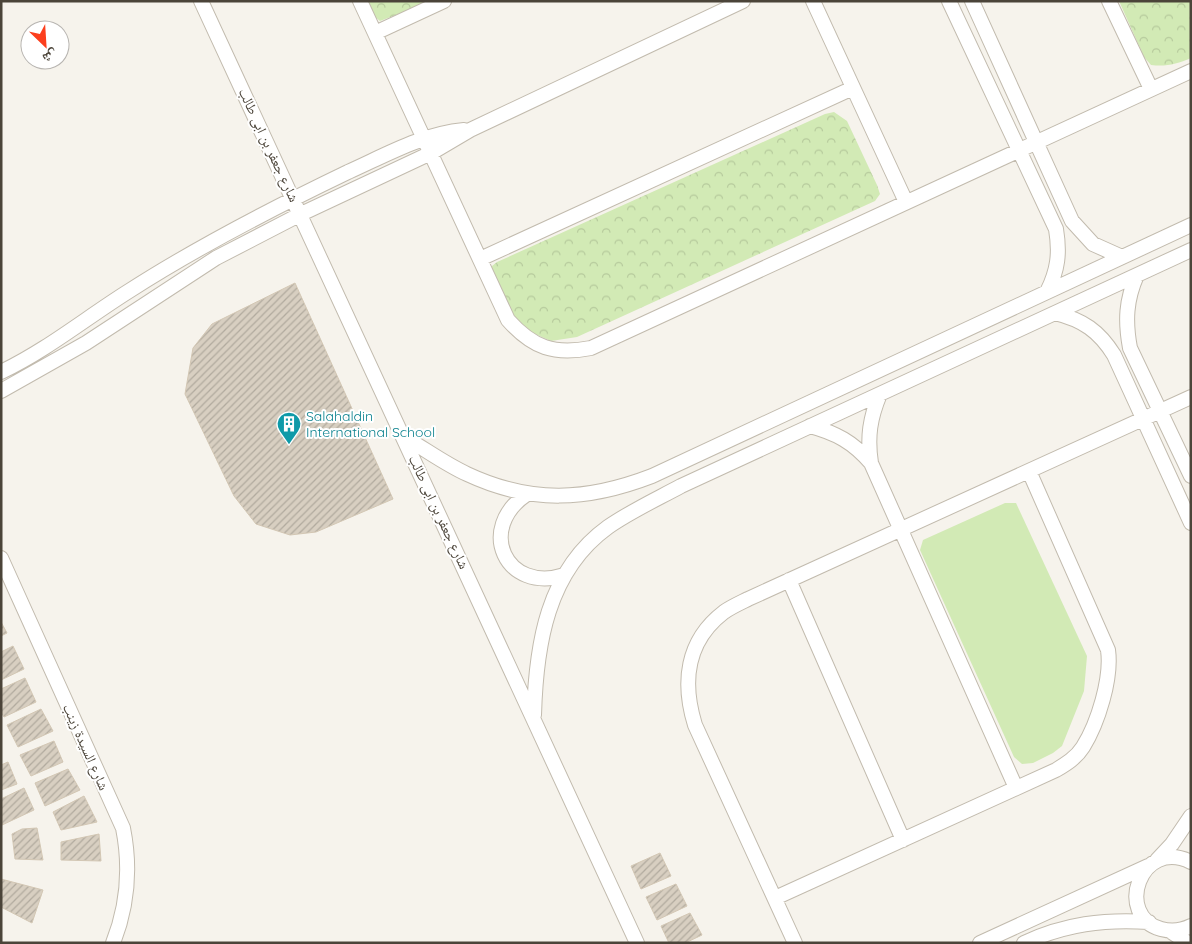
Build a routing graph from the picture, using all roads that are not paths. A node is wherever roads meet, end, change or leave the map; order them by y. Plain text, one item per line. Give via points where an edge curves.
1 (201, 1) edge
2 (360, 1) edge
3 (444, 1) edge
4 (743, 1) edge
5 (813, 1) edge
6 (949, 1) edge
7 (972, 1) edge
8 (1109, 1) edge
9 (375, 32) junction
10 (1191, 71) edge
11 (853, 88) junction
12 (1151, 89) junction
13 (470, 130) junction
14 (424, 137) junction
15 (1035, 142) junction
16 (1019, 149) junction
17 (431, 153) junction
18 (294, 198) junction
19 (906, 202) junction
20 (301, 214) junction
21 (1191, 225) edge
22 (1191, 250) edge
23 (1122, 257) junction
24 (480, 259) junction
25 (1136, 275) junction
26 (1047, 292) junction
27 (1055, 313) junction
28 (1, 372) edge
29 (1, 391) edge
30 (880, 394) junction
31 (1191, 396) edge
32 (1160, 411) junction
33 (1143, 419) junction
34 (810, 426) junction
35 (404, 437) junction
36 (871, 463) junction
37 (672, 466) junction
38 (1029, 471) junction
39 (1191, 476) edge
40 (681, 486) junction
41 (528, 494) junction
42 (1191, 523) edge
43 (901, 529) junction
44 (1, 558) edge
45 (565, 576) junction
46 (789, 580) junction
47 (534, 718) junction
48 (1016, 788) junction
49 (1191, 816) edge
50 (903, 840) junction
51 (1191, 862) edge
52 (1153, 863) junction
53 (775, 898) junction
54 (1149, 922) junction
55 (1191, 926) edge
56 (1170, 931) junction
57 (113, 943) edge
58 (637, 943) edge
59 (795, 943) edge
60 (980, 943) edge
61 (1024, 943) edge
62 (1188, 943) edge

1 - 18 street, شارع جعفر بن ابى طالب
2 - 9 street
3 - 9 street
4 - 13 street
5 - 11 street
6 - 16 street
7 - 15 street
8 - 12 street
9 - 14 street
10 - 12 street
11 - 19 street
11 - 24 street
12 - 15 street
13 - 14 street
13 - 17 street
14 - 17 street
14 - 18 street
15 - 16 street
15 - 23 street via 1081,234 1100,248
16 - 19 street
16 - 26 street via 1056,229 1058,261
17 - 20 street
17 - 24 street
18 - 20 street, شارع جعفر بن ابى طالب
18 - 28 street via 184,257
19 - 24 street via 600,344 572,352 536,344 521,334 508,320
20 - 29 street via 216,258 86,343
20 - 35 street, شارع جعفر بن ابى طالب
21 - 23 street
22 - 25 street
23 - 26 street
25 - 27 street
25 - 32 street via 1129,292 1126,330 1130,348
26 - 37 street
27 - 30 street
27 - 33 street via 1074,317 1104,339
30 - 34 street
30 - 36 street via 868,429
31 - 32 street
32 - 33 street
32 - 39 street
33 - 38 street
33 - 42 street
34 - 36 street via 846,439
34 - 40 street
35 - 41 street via 465,473 495,486
35 - 47 street, شارع جعفر بن ابى طالب
36 - 43 street
37 - 40 street
37 - 41 street via 622,488 591,495 559,497
38 - 43 street
38 - 48 street via 1108,650 1110,666 1108,685 1082,747 1071,761
40 - 45 street via 608,528 584,550
41 - 45 street via 509,510 503,520 500,537 504,554 519,572 530,578 542,580
43 - 46 street
43 - 48 street
44 - 57 street, شارع السيدة زينب via 123,828 128,881
45 - 47 street via 549,608 540,643
46 - 50 street
46 - 53 street via 724,612 705,631 693,653 687,677 688,701 695,725
47 - 58 street, شارع جعفر بن ابى طالب
48 - 50 street
49 - 52 street via 1172,844
50 - 53 street
51 - 52 street via 1170,857
52 - 54 street via 1139,879 1136,894 1139,910
52 - 60 street
53 - 59 street
54 - 56 street
54 - 61 street via 1089,922 1060,928
55 - 56 street via 1185,930
56 - 62 street

